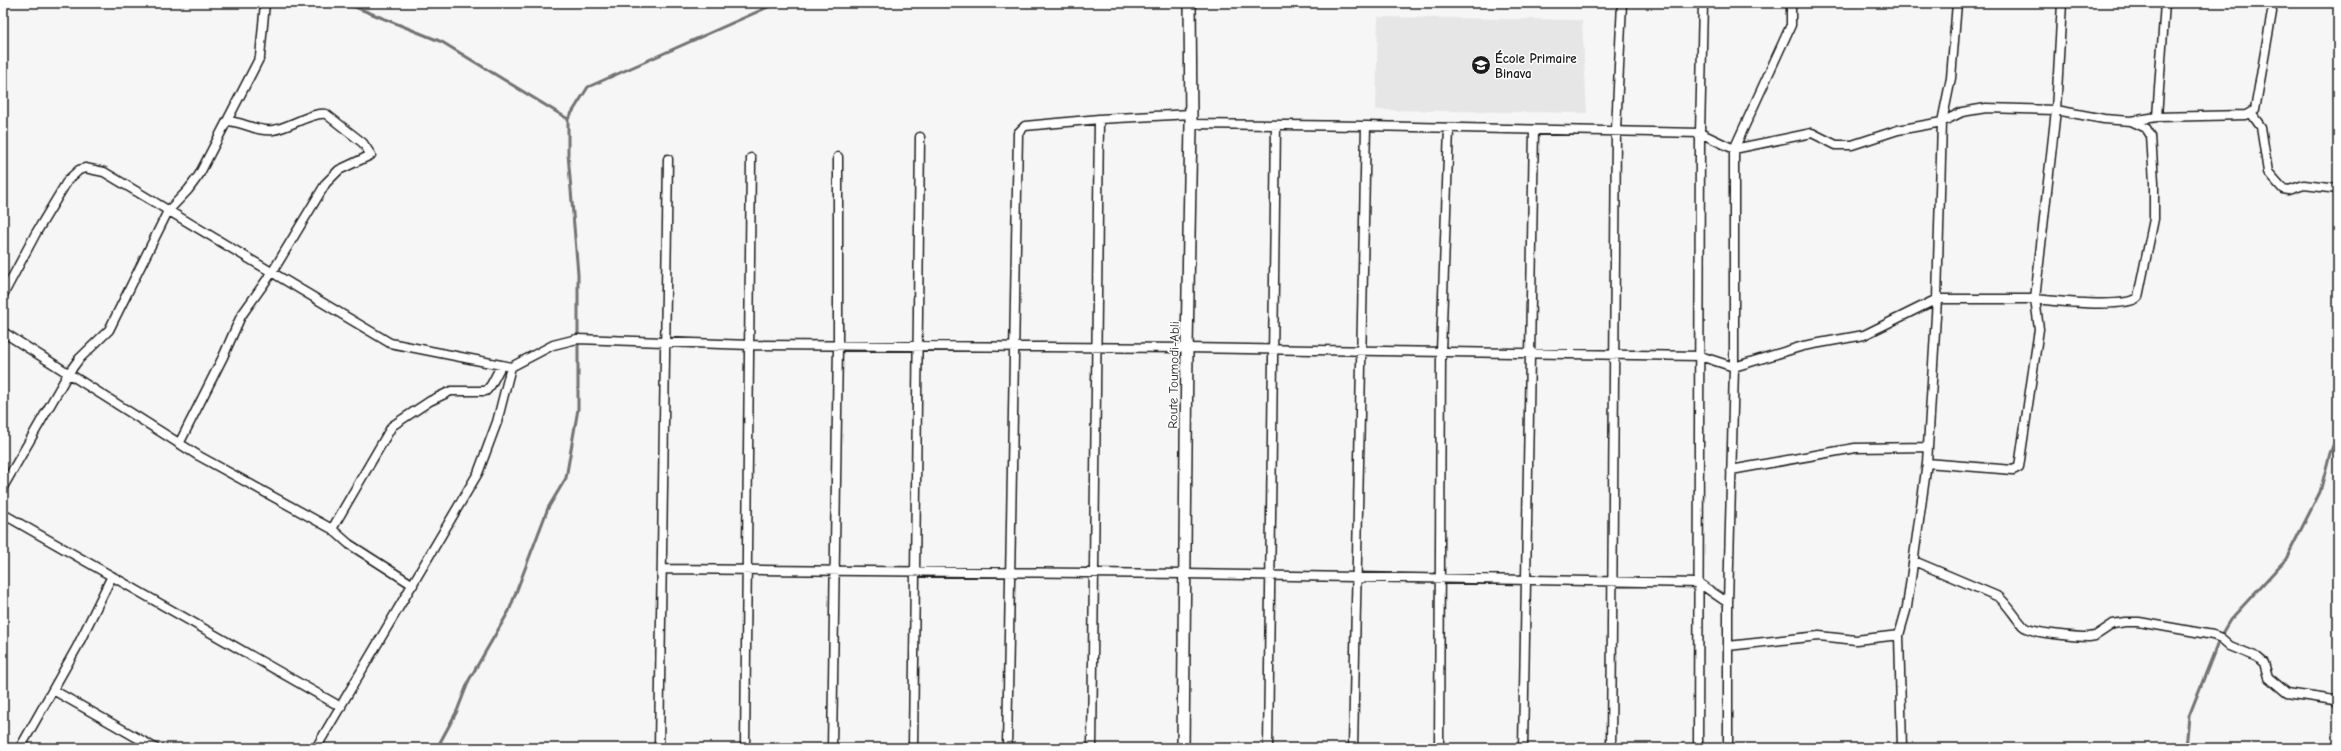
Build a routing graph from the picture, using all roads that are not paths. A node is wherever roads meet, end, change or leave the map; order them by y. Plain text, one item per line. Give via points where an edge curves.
1 (264, 3) edge
2 (1190, 3) edge
3 (1622, 3) edge
4 (1703, 3) edge
5 (1791, 3) edge
6 (1957, 3) edge
7 (2062, 3) edge
8 (2165, 3) edge
9 (2270, 3) edge
10 (2056, 110) junction
11 (2251, 113) junction
12 (2157, 117) junction
13 (1099, 119) junction
14 (1191, 119) junction
15 (228, 121) junction
16 (2131, 121) junction
17 (1942, 122) junction
18 (1276, 125) junction
19 (1366, 126) junction
20 (1449, 128) junction
21 (1534, 130) junction
22 (1616, 130) junction
23 (1700, 133) junction
24 (920, 137) dead end
25 (1734, 149) junction
26 (838, 157) dead end
27 (751, 158) dead end
28 (668, 159) dead end
29 (2338, 189) edge
30 (168, 211) junction
31 (273, 271) junction
32 (3, 295) edge
33 (1937, 299) junction
34 (2035, 299) junction
35 (3, 332) edge
36 (666, 343) junction
37 (750, 345) junction
38 (838, 346) junction
39 (917, 347) junction
40 (1014, 347) junction
41 (1097, 348) junction
42 (1187, 348) junction
43 (1273, 350) junction
44 (1360, 351) junction
45 (1441, 352) junction
46 (1530, 355) junction
47 (1614, 355) junction
48 (1700, 356) junction
49 (501, 366) junction
50 (511, 367) junction
51 (1734, 367) junction
52 (68, 374) junction
53 (179, 444) junction
54 (1928, 447) junction
55 (1927, 462) junction
56 (1731, 470) junction
57 (3, 487) edge
58 (3, 514) edge
59 (332, 529) junction
60 (1914, 561) junction
61 (663, 569) junction
62 (748, 570) junction
63 (835, 570) junction
64 (915, 571) junction
65 (1010, 572) junction
66 (1094, 573) junction
67 (1185, 574) junction
68 (1271, 575) junction
69 (112, 576) junction
70 (1357, 577) junction
71 (1440, 578) junction
72 (1526, 581) junction
73 (1613, 582) junction
74 (1699, 584) junction
75 (412, 585) junction
76 (1728, 603) junction
77 (1899, 635) junction
78 (1728, 646) junction
79 (53, 690) junction
80 (2338, 704) edge
81 (341, 707) junction
82 (20, 748) edge
83 (154, 748) edge
84 (316, 748) edge
85 (659, 748) edge
86 (745, 748) edge
87 (832, 748) edge
88 (913, 748) edge
89 (1007, 748) edge
90 (1092, 748) edge
91 (1183, 748) edge
92 (1268, 748) edge
93 (1353, 748) edge
94 (1440, 748) edge
95 (1523, 748) edge
96 (1611, 748) edge
97 (1698, 748) edge
98 (1728, 748) edge
99 (1902, 748) edge

1 - 15 street via 260,57
2 - 14 street, Route Toumodi-Abli
3 - 22 street
4 - 23 street
5 - 25 street via 1791,25
6 - 17 street via 1951,78
7 - 10 street
8 - 12 street
9 - 11 street via 2272,12 2257,101 2255,110
10 - 16 street
10 - 17 street via 1986,108 1962,112
10 - 34 street
11 - 12 street
11 - 29 street via 2261,127 2268,172 2283,189 2289,190 2304,185
12 - 16 street
13 - 14 street
13 - 40 street via 1025,126 1018,133
13 - 41 street
14 - 18 street
14 - 42 street, Route Toumodi-Abli
15 - 30 street via 194,182
15 - 31 street via 271,130 326,114 362,143 371,154 331,176
16 - 34 street via 2146,128 2151,136 2154,182 2154,219 2138,297 2136,300 2082,304
17 - 25 street via 1898,130 1852,146 1836,145 1812,133
17 - 33 street
18 - 19 street
18 - 43 street
19 - 20 street
19 - 44 street
20 - 21 street
20 - 45 street
21 - 22 street
21 - 46 street
22 - 23 street
22 - 47 street
23 - 25 street
23 - 48 street
24 - 39 street
25 - 51 street
26 - 38 street
27 - 37 street
28 - 36 street
30 - 31 street
30 - 32 street via 104,172 88,168 80,170 68,180
30 - 52 street via 109,330
31 - 49 street via 390,343
31 - 53 street via 241,316
33 - 34 street
33 - 51 street via 1864,336 1803,346
33 - 54 street
34 - 55 street via 2040,329 2026,410 2022,462 2019,467 2013,470
35 - 52 street
36 - 37 street
36 - 50 street via 578,339 564,341
36 - 61 street
37 - 38 street
37 - 62 street
38 - 39 street
38 - 63 street
39 - 40 street
39 - 64 street
40 - 41 street
40 - 65 street
41 - 42 street
41 - 66 street
42 - 43 street
42 - 67 street, Route Toumodi-Abli
43 - 44 street
43 - 68 street
44 - 45 street
44 - 70 street
45 - 46 street
45 - 71 street
46 - 47 street
46 - 72 street
47 - 48 street
47 - 73 street
48 - 51 street
48 - 74 street
49 - 50 street
49 - 59 street via 486,391 451,391 430,401 392,426
50 - 75 street via 497,422 478,473
51 - 56 street
52 - 53 street
52 - 57 street
53 - 59 street
54 - 55 street
54 - 56 street via 1855,448
55 - 60 street
56 - 76 street
58 - 69 street
59 - 75 street via 349,544
60 - 77 street via 1907,607
60 - 80 street via 1999,597 2010,606 2023,626 2032,632 2089,637 2113,624 2139,622 2213,635 2230,646 2257,657 2264,663 2268,677 2288,693 2334,700
61 - 62 street
61 - 85 street
62 - 63 street
62 - 86 street
63 - 64 street
63 - 87 street
64 - 65 street
64 - 88 street
65 - 66 street
65 - 89 street
66 - 67 street
66 - 90 street
67 - 68 street
67 - 91 street, Route Toumodi-Abli
68 - 70 street
68 - 92 street
69 - 79 street
69 - 81 street
70 - 71 street
70 - 93 street
71 - 72 street
71 - 94 street
72 - 73 street
72 - 95 street
73 - 74 street
73 - 96 street
74 - 76 street
74 - 97 street
75 - 81 street
76 - 78 street
77 - 78 street via 1856,640 1819,636
77 - 99 street
78 - 98 street
79 - 82 street
79 - 83 street
81 - 84 street

